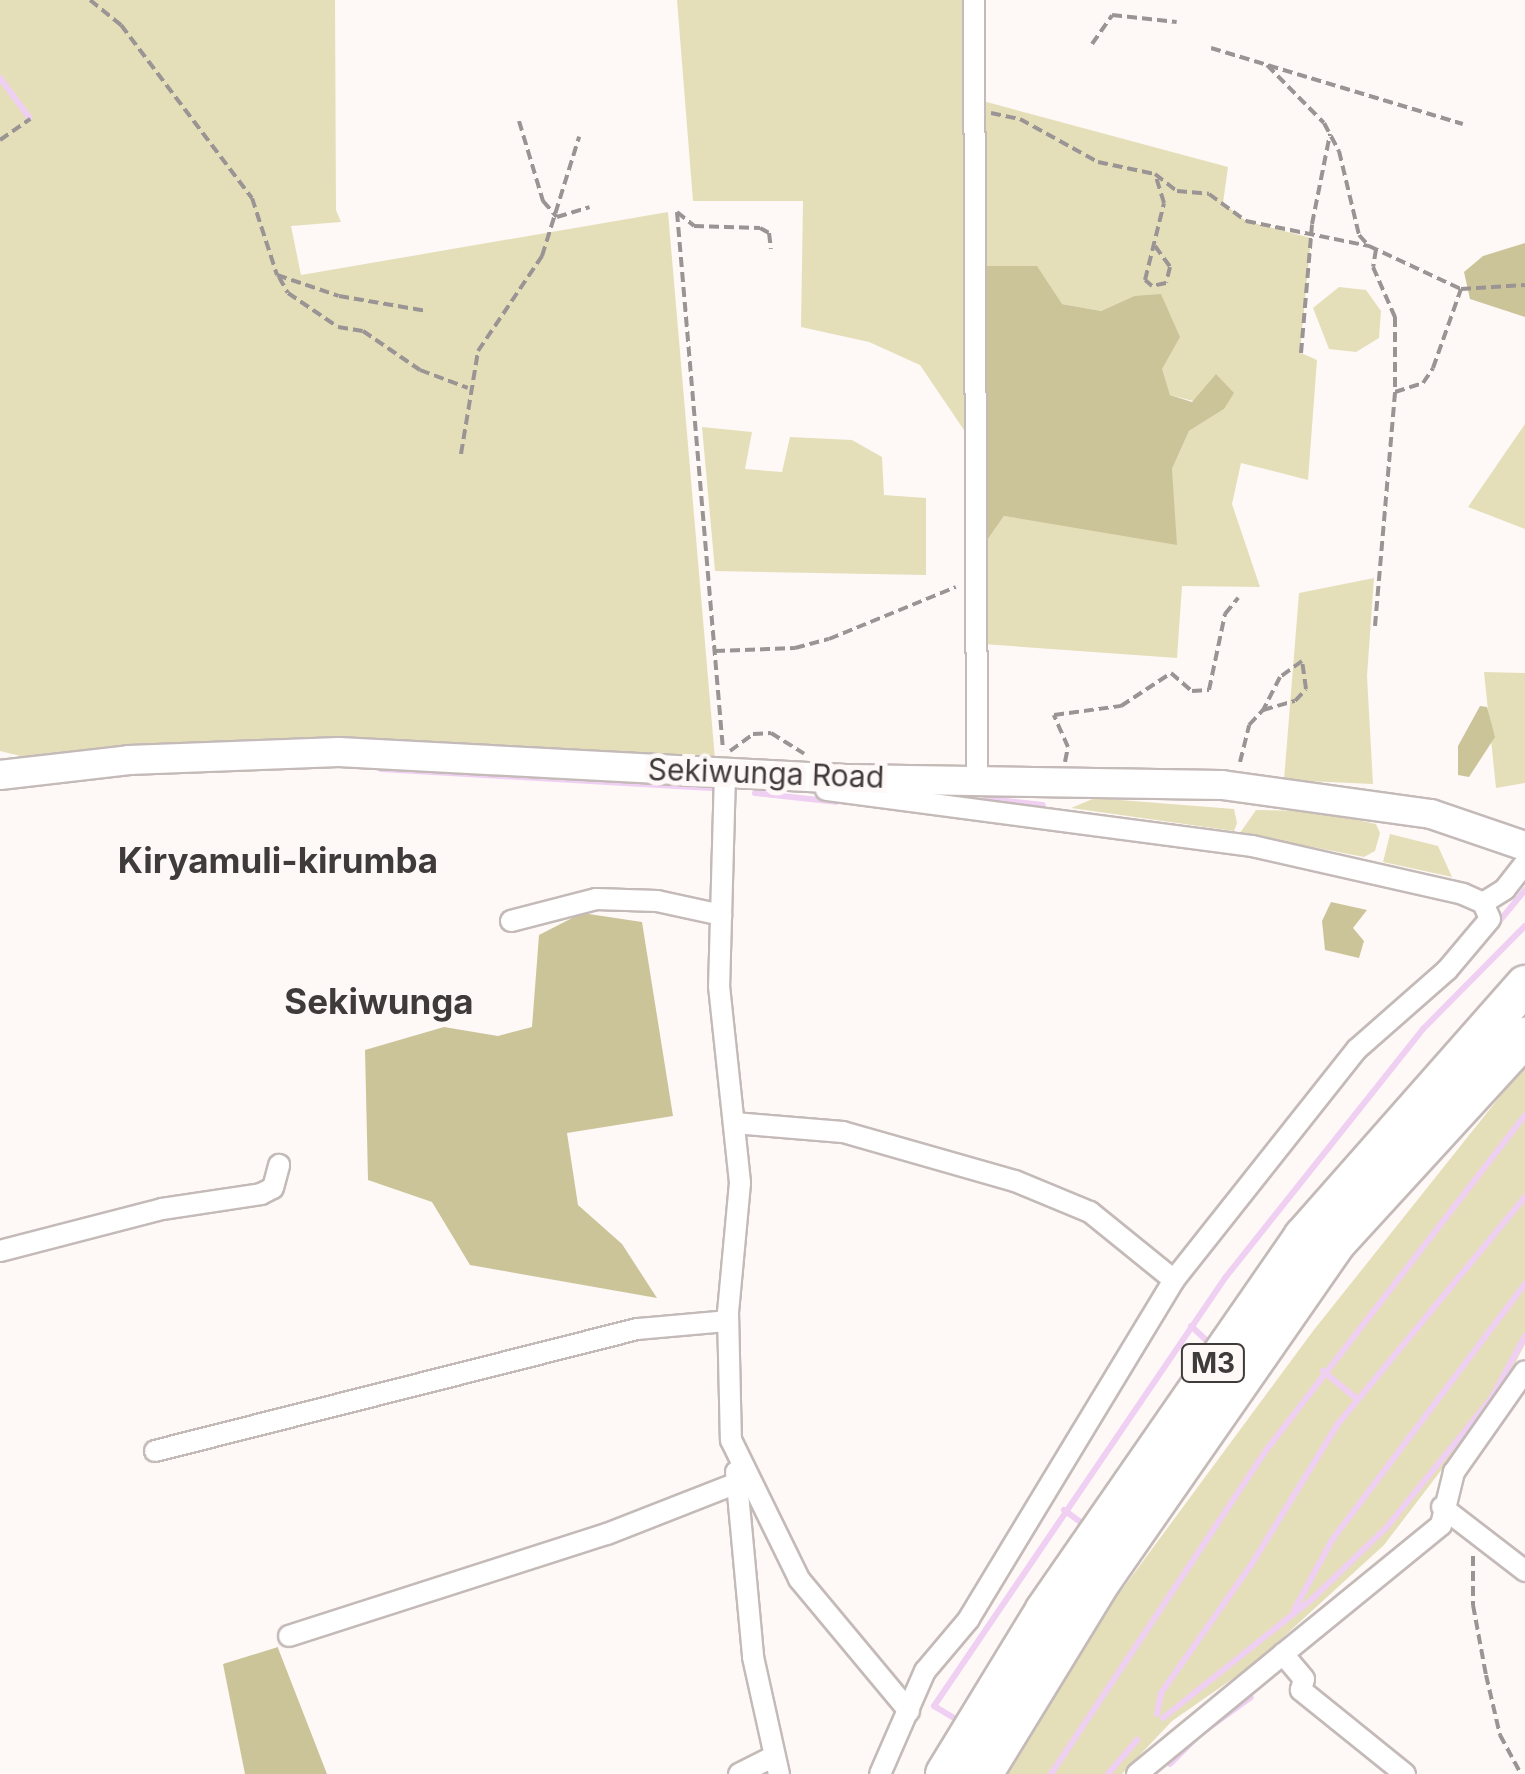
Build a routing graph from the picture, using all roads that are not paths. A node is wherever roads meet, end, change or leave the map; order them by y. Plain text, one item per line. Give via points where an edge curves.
1 (974, 0) edge
2 (725, 774) junction
3 (0, 775) edge
4 (977, 780) junction
5 (1525, 846) edge
6 (1525, 863) edge
7 (1483, 903) junction
8 (721, 915) junction
9 (511, 921) dead end
10 (1525, 985) edge
11 (1525, 1037) edge
12 (734, 1123) junction
13 (279, 1166) dead end
14 (0, 1251) edge
15 (1174, 1280) junction
16 (728, 1321) junction
17 (1525, 1371) edge
18 (731, 1440) junction
19 (156, 1451) dead end
20 (737, 1483) junction
21 (1442, 1507) junction
22 (1525, 1571) edge
23 (288, 1636) dead end
24 (1283, 1654) junction
25 (909, 1711) junction
26 (776, 1765) edge
27 (738, 1774) edge
28 (880, 1774) edge
29 (946, 1774) edge
30 (982, 1774) edge
31 (1137, 1774) edge
32 (1405, 1774) edge

1 - 4 street
2 - 3 main road, Sekiwunga Road via 339,752 129,760
2 - 4 main road, Sekiwunga Road
2 - 7 street via 1252,846 1396,876
2 - 8 street
4 - 5 main road, Sekiwunga Road via 1239,787 1430,814
6 - 7 street via 1506,889
7 - 15 street via 1490,918 1476,936 1357,1049
8 - 9 street via 611,898
8 - 12 street via 719,986
10 - 29 highway, M3 via 1303,1236 1045,1610
11 - 30 highway, M3 via 1338,1242 1102,1580
12 - 15 street via 842,1132 1015,1180 1090,1212
12 - 16 street via 740,1184
13 - 14 street via 272,1188 261,1194 162,1209
15 - 25 street via 969,1619 926,1671
16 - 18 street
16 - 19 street via 638,1329
17 - 21 street via 1454,1472
18 - 20 street
18 - 25 street via 800,1579
20 - 23 street via 606,1534
20 - 26 street via 752,1657
21 - 22 street
21 - 24 street via 1441,1524
24 - 31 street
24 - 32 street via 1304,1679 1301,1690
25 - 28 street
26 - 27 street

